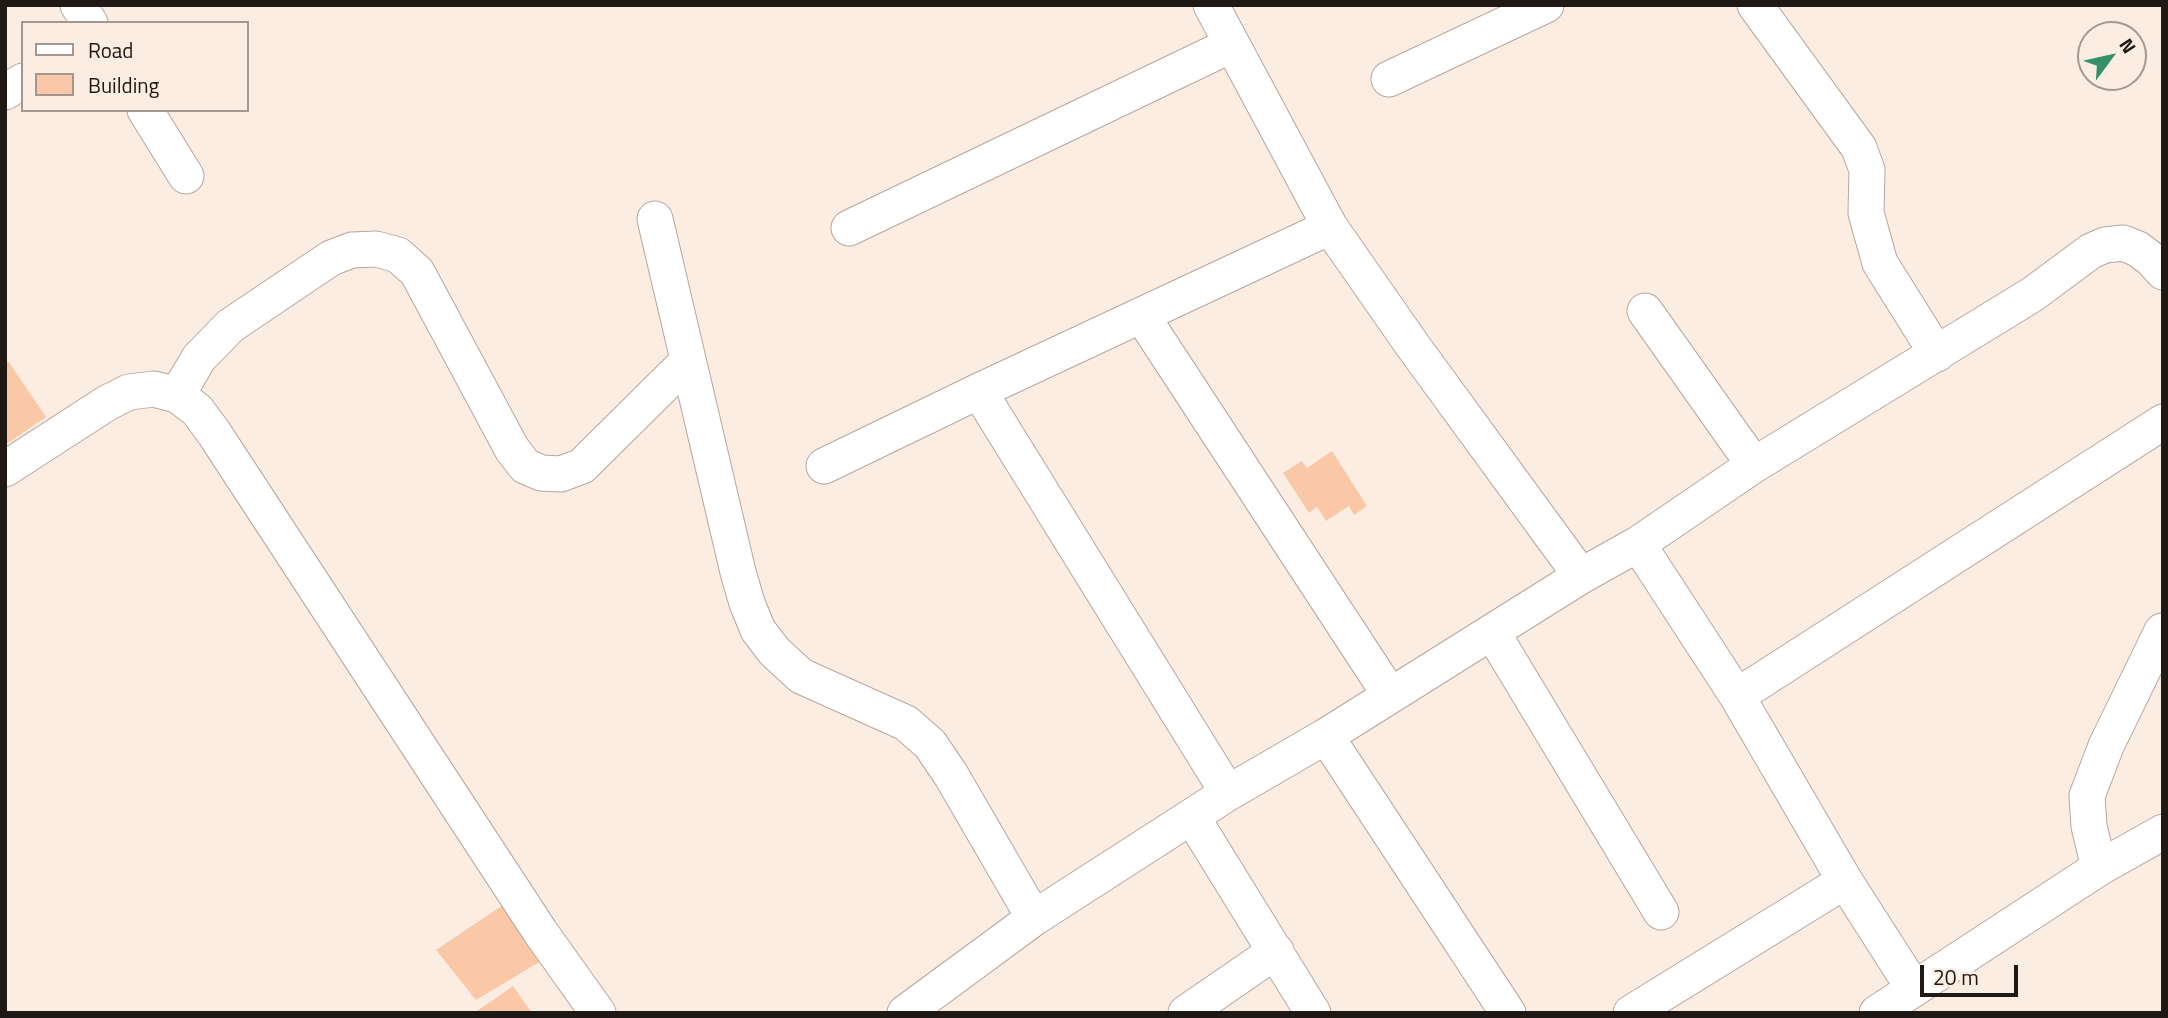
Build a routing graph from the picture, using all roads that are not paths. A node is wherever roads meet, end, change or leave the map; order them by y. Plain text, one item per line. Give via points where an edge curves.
1 (78, 5) edge
2 (1211, 5) edge
3 (1546, 5) edge
4 (1755, 5) edge
5 (88, 21) edge
6 (1231, 45) junction
7 (1389, 79) dead end
8 (21, 82) edge
9 (5, 92) edge
10 (146, 112) edge
11 (186, 176) dead end
12 (654, 219) dead end
13 (1331, 227) junction
14 (849, 228) dead end
15 (2163, 272) edge
16 (1645, 311) dead end
17 (1142, 316) junction
18 (1937, 354) junction
19 (688, 361) junction
20 (979, 391) junction
21 (177, 395) junction
22 (2159, 434) edge
23 (1754, 465) junction
24 (824, 467) dead end
25 (5, 469) edge
26 (1639, 544) junction
27 (1581, 576) junction
28 (2162, 631) edge
29 (1492, 632) junction
30 (1390, 695) junction
31 (1737, 696) junction
32 (1326, 736) junction
33 (1228, 793) junction
34 (1192, 817) junction
35 (2163, 832) edge
36 (2099, 867) junction
37 (1845, 881) junction
38 (1661, 912) dead end
39 (1034, 918) junction
40 (1276, 951) junction
41 (1914, 989) junction
42 (598, 1013) edge
43 (905, 1013) edge
44 (1186, 1013) edge
45 (1313, 1013) edge
46 (1508, 1013) edge
47 (1631, 1013) edge
48 (1877, 1013) edge

1 - 5 street
2 - 6 street
3 - 7 street
4 - 18 street via 1859,148 1867,170 1866,213 1880,263
6 - 13 street
6 - 14 street
8 - 9 street
10 - 11 street
12 - 19 street
13 - 17 street
13 - 27 street
15 - 18 street via 2138,249 2123,243 2105,245
16 - 23 street
17 - 20 street
17 - 30 street
18 - 23 street
19 - 21 street via 582,466 561,474 541,472 525,466 512,449 417,272 398,256 376,249 352,250 331,258 230,326 199,358
19 - 39 street via 741,582 758,629 800,676 905,723 930,744
20 - 24 street
20 - 33 street
21 - 25 street via 154,389 130,393
21 - 42 street via 197,410 214,433
22 - 31 street
23 - 26 street
26 - 27 street
26 - 31 street
27 - 29 street
28 - 36 street via 2087,796
29 - 30 street
29 - 38 street
30 - 32 street
31 - 37 street
32 - 33 street
32 - 46 street
33 - 34 street
34 - 39 street
34 - 40 street
35 - 36 street
36 - 41 street
37 - 41 street
37 - 47 street
39 - 43 street
40 - 44 street
40 - 45 street
41 - 48 street

